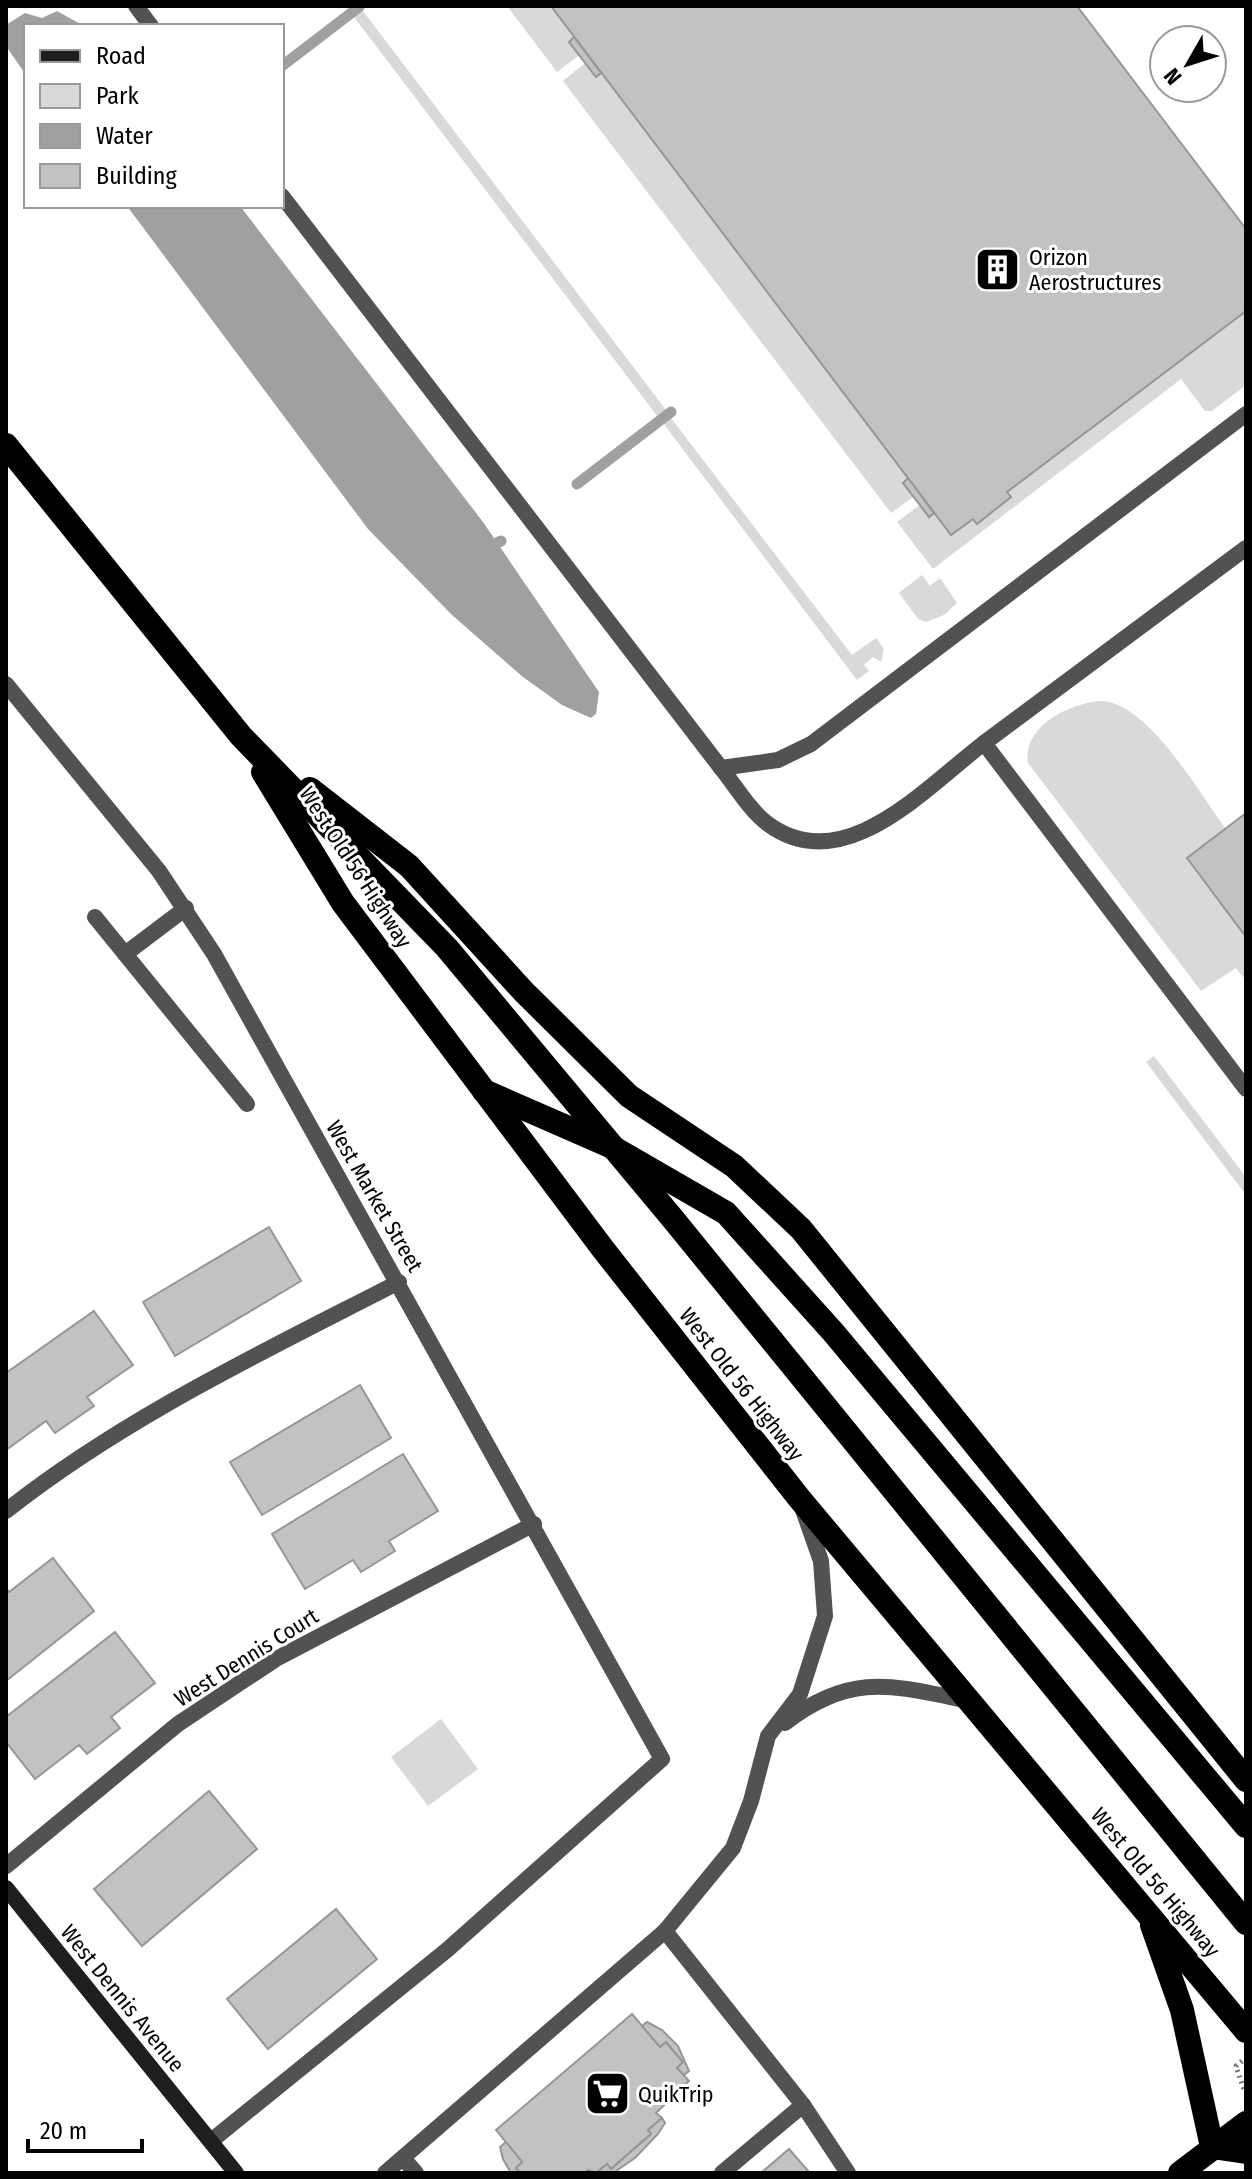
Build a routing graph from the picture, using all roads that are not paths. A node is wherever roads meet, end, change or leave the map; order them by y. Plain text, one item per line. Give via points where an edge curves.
1 (136, 6) edge
2 (150, 24) edge
3 (284, 199) edge
4 (1246, 414) edge
5 (6, 445) edge
6 (1246, 548) edge
7 (6, 684) edge
8 (241, 736) junction
9 (984, 743) junction
10 (721, 768) junction
11 (186, 908) junction
12 (95, 917) dead end
13 (125, 954) junction
14 (1246, 1089) edge
15 (482, 1090) junction
16 (247, 1104) dead end
17 (610, 1146) junction
18 (399, 1282) junction
19 (799, 1498) junction
20 (6, 1511) edge
21 (534, 1524) junction
22 (970, 1701) junction
23 (768, 1736) junction
24 (1246, 1780) edge
25 (1246, 1826) edge
26 (6, 1866) edge
27 (6, 1888) edge
28 (1147, 1911) junction
29 (1246, 1923) edge
30 (665, 1931) junction
31 (1246, 2031) edge
32 (803, 2105) junction
33 (1246, 2123) edge
34 (211, 2141) junction
35 (1212, 2147) junction
36 (1246, 2152) edge
37 (403, 2158) junction
38 (236, 2173) edge
39 (385, 2173) edge
40 (416, 2173) edge
41 (722, 2173) edge
42 (848, 2173) edge
43 (1180, 2173) edge

1 - 2 street
3 - 10 street
4 - 10 street via 811,744 778,760
5 - 8 highway, West Old 56 Highway
6 - 9 street
7 - 11 street, West Market Street
8 - 15 highway, West Old 56 Highway via 343,903
8 - 17 highway, West Old 56 Highway via 447,948
8 - 24 highway via 409,866 629,1096 734,1166 801,1229
9 - 10 street via 888,816 857,835 828,844 794,838 766,823
9 - 14 street
11 - 13 street
11 - 18 street, West Market Street
12 - 13 street
13 - 16 street
15 - 17 highway
15 - 19 highway, West Old 56 Highway
17 - 25 highway via 726,1213 833,1332
17 - 29 highway, West Old 56 Highway
18 - 20 street via 193,1389
18 - 21 street, West Market Street
19 - 22 highway, West Old 56 Highway
19 - 23 street via 821,1561 825,1616 800,1694
21 - 26 street, West Dennis Court via 276,1659 178,1724
21 - 34 street, West Market Street via 662,1759 447,1950
22 - 23 street via 894,1685 859,1686 824,1699
22 - 28 highway, West Old 56 Highway
23 - 30 street via 733,1848
27 - 34 street, West Dennis Avenue
28 - 31 highway, West Old 56 Highway
28 - 35 highway via 1182,2010
30 - 32 street
30 - 37 street
32 - 41 street
32 - 42 street
33 - 35 highway
34 - 38 street, West Dennis Avenue
35 - 36 highway
35 - 43 highway
37 - 39 street
37 - 40 street

